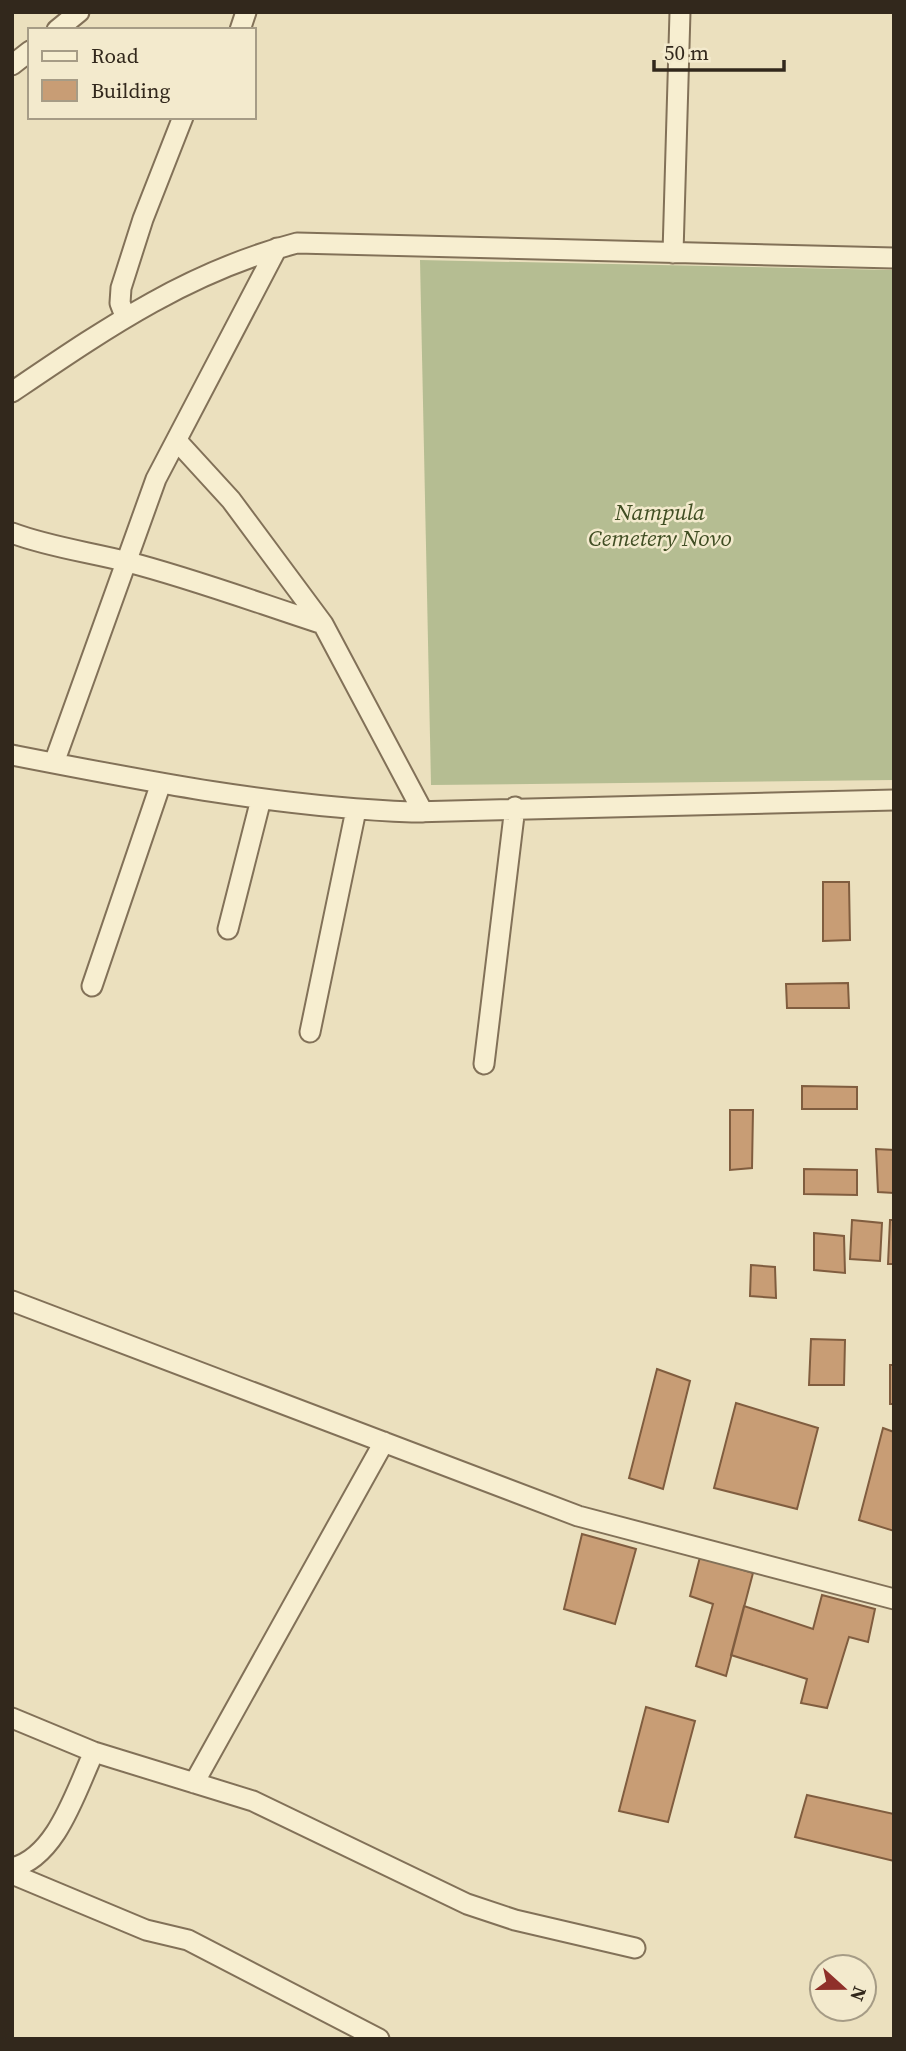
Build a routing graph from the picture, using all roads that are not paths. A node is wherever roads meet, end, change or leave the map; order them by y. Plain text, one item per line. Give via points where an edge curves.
1 (79, 12) edge
2 (680, 12) edge
3 (59, 28) edge
4 (28, 53) edge
5 (12, 65) edge
6 (182, 119) edge
7 (277, 248) junction
8 (673, 253) junction
9 (894, 258) edge
10 (125, 316) junction
11 (12, 392) edge
12 (177, 441) junction
13 (12, 533) edge
14 (127, 562) junction
15 (323, 624) junction
16 (12, 755) edge
17 (54, 763) junction
18 (160, 783) junction
19 (261, 799) junction
20 (894, 800) edge
21 (515, 807) junction
22 (356, 810) junction
23 (422, 812) junction
24 (228, 929) dead end
25 (92, 986) dead end
26 (310, 1032) dead end
27 (484, 1064) dead end
28 (12, 1301) edge
29 (384, 1442) junction
30 (894, 1599) edge
31 (12, 1718) edge
32 (94, 1752) junction
33 (194, 1783) junction
34 (12, 1868) edge
35 (12, 1874) edge
36 (635, 1948) dead end
37 (379, 2039) edge

1 - 3 street
2 - 8 street
4 - 5 street
6 - 10 street via 121,288
7 - 8 street via 341,243
7 - 10 street via 193,280
7 - 12 street
8 - 9 street
10 - 11 street
12 - 14 street via 156,478
12 - 15 street via 231,500
13 - 14 street
14 - 15 street via 227,589
14 - 17 street
15 - 23 street
16 - 17 street
17 - 18 street
18 - 19 street
18 - 25 street
19 - 22 street
19 - 24 street
20 - 21 street
21 - 23 street
21 - 27 street
22 - 23 street
22 - 26 street
28 - 29 street
29 - 30 street via 578,1516
29 - 33 street
31 - 32 street
32 - 33 street
32 - 34 street via 51,1842 39,1855
33 - 36 street via 271,1809 467,1904
35 - 37 street via 146,1930 188,1940

